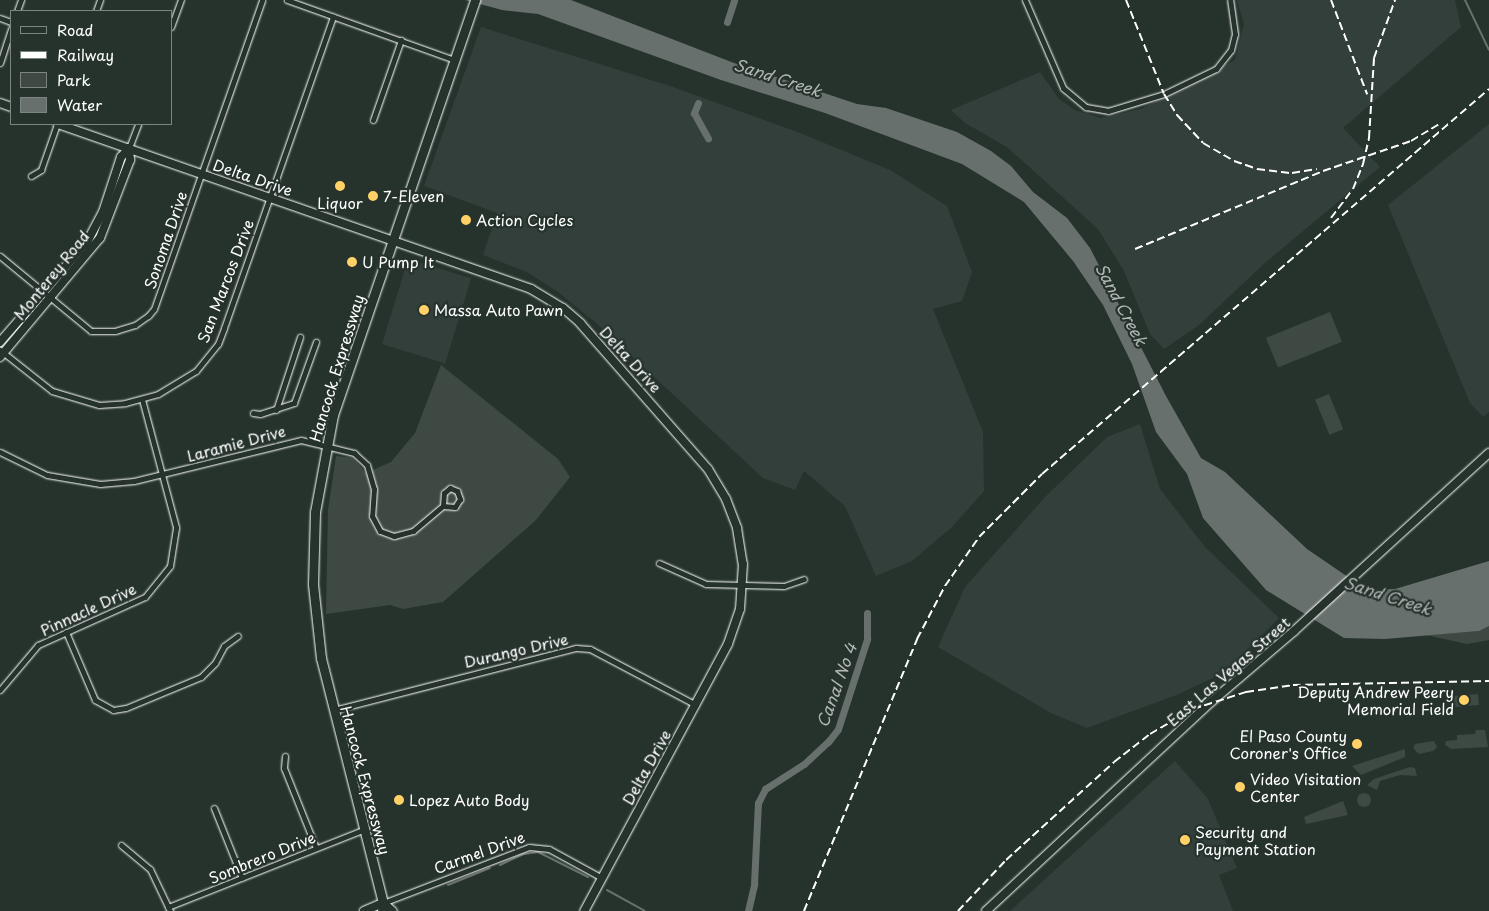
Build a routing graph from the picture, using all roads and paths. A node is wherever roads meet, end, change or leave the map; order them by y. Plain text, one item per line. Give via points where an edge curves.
1 (181, 0) edge
2 (262, 0) edge
3 (287, 0) edge
4 (475, 0) edge
5 (1025, 0) edge
6 (1230, 0) edge
7 (333, 16) junction
8 (172, 24) edge
9 (10, 32) edge
10 (401, 40) junction
11 (455, 60) junction
12 (0, 63) edge
13 (373, 120) dead end
14 (58, 125) edge
15 (61, 125) edge
16 (138, 125) edge
17 (129, 148) junction
18 (202, 174) junction
19 (31, 176) dead end
20 (269, 198) junction
21 (393, 240) junction
22 (0, 256) edge
23 (44, 292) junction
24 (51, 299) junction
25 (300, 337) dead end
26 (0, 342) edge
27 (316, 342) dead end
28 (1, 354) edge
29 (142, 399) junction
30 (276, 410) junction
31 (253, 413) dead end
32 (326, 444) junction
33 (0, 452) edge
34 (1489, 453) edge
35 (164, 475) junction
36 (443, 506) dead end
37 (659, 563) dead end
38 (804, 579) dead end
39 (743, 586) junction
40 (66, 632) junction
41 (238, 636) dead end
42 (0, 690) edge
43 (696, 705) junction
44 (333, 710) junction
45 (286, 756) dead end
46 (214, 808) dead end
47 (364, 829) junction
48 (121, 845) dead end
49 (316, 848) junction
50 (242, 878) junction
51 (602, 878) junction
52 (382, 907) edge
53 (169, 909) edge
54 (364, 911) edge
55 (392, 911) edge
56 (584, 911) edge
57 (986, 911) edge

1 - 8 street
2 - 18 street, Sonoma Drive
3 - 7 street
4 - 11 main road, Hancock Expressway
5 - 6 street via 1059,82 1074,100 1093,109 1115,111 1208,74 1227,57 1236,26
7 - 10 street
7 - 20 street, San Marcos Drive
9 - 12 street
10 - 11 street
10 - 13 street
11 - 21 main road, Hancock Expressway
14 - 19 street via 41,170
15 - 17 main road, Delta Drive
16 - 17 street, Monterey Road
17 - 18 main road, Delta Drive
17 - 23 main road, Monterey Road via 121,157 96,228
17 - 24 main road, Monterey Road via 130,160 100,238
18 - 20 main road, Delta Drive
18 - 24 street, Sonoma Drive via 154,309 148,316 135,325 99,332 84,328
20 - 21 main road, Delta Drive
20 - 29 street, San Marcos Drive via 218,344 185,380
21 - 32 main road, Hancock Expressway via 339,396
21 - 39 main road, Delta Drive via 531,289 580,323 694,452 718,485 736,528
22 - 23 street, Sonoma Drive
23 - 24 street, Sonoma Drive
23 - 26 main road, Monterey Road
24 - 28 main road, Monterey Road
25 - 30 street
27 - 30 street via 294,403
28 - 29 street, San Marcos Drive via 38,383 70,399 99,405
29 - 35 street, Pinnacle Drive
30 - 31 street
32 - 35 street, Laramie Drive via 290,441
32 - 36 street, Laramie Drive via 354,453 367,465 374,489 372,516 380,531 394,536 413,531
32 - 44 main road, Hancock Expressway via 315,512 313,584 321,658
33 - 35 street, Laramie Drive via 47,475 70,480 118,483
34 - 57 main road, East Las Vegas Street via 1294,631 1210,702
35 - 40 street, Pinnacle Drive via 176,539 170,566 163,579 135,604
37 - 39 street via 706,584
38 - 39 street via 784,586
39 - 43 main road, Delta Drive via 740,609 728,644
40 - 41 street via 94,700 113,710 126,708 202,677 224,646
40 - 42 street, Pinnacle Drive via 38,645
43 - 44 street, Durango Drive via 590,649 576,648
43 - 51 main road, Delta Drive
44 - 47 main road, Hancock Expressway
45 - 49 street via 284,768
46 - 50 street
47 - 49 street, Sombrero Drive
47 - 52 main road, Hancock Expressway
48 - 53 street via 150,868
49 - 50 street, Sombrero Drive
50 - 53 street, Sombrero Drive
51 - 52 street, Carmel Drive via 549,849 529,847
51 - 56 main road, Delta Drive
52 - 54 main road, Carmel Drive
52 - 55 main road

